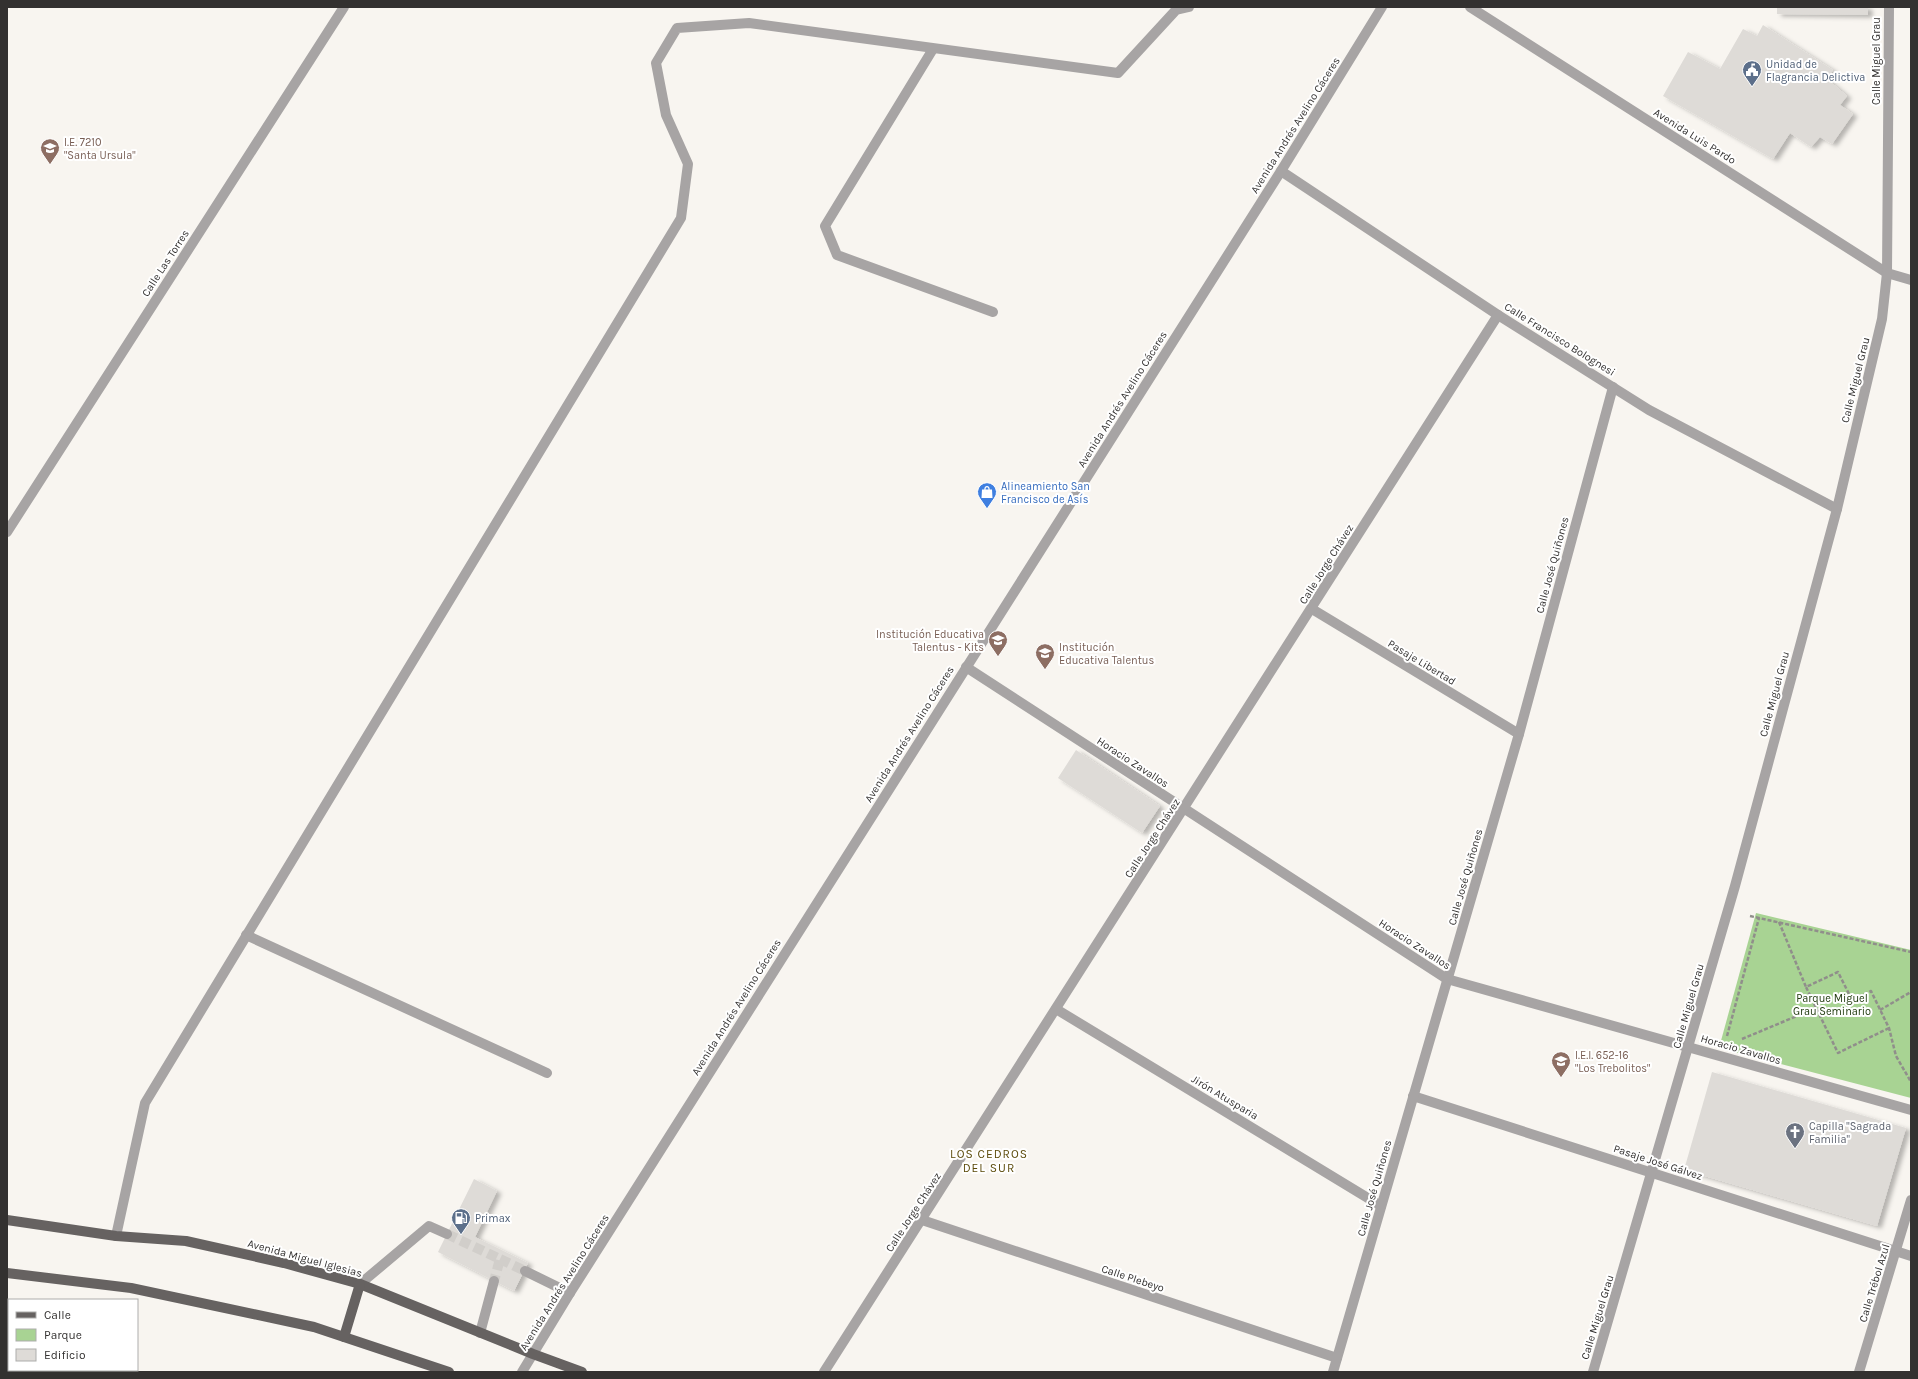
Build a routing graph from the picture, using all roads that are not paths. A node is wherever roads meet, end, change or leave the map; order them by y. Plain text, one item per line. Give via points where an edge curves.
1 (344, 7) edge
2 (1189, 7) edge
3 (1382, 7) edge
4 (1470, 7) edge
5 (1889, 7) edge
6 (933, 49) junction
7 (1280, 171) junction
8 (1887, 273) junction
9 (1911, 280) edge
10 (993, 312) dead end
11 (1498, 315) junction
12 (1613, 387) junction
13 (1837, 509) junction
14 (7, 532) edge
15 (1312, 609) junction
16 (966, 667) junction
17 (1519, 734) junction
18 (1184, 810) junction
19 (246, 935) junction
20 (1447, 980) junction
21 (1056, 1009) junction
22 (1689, 1046) junction
23 (547, 1073) dead end
24 (1413, 1096) junction
25 (1911, 1110) edge
26 (1652, 1173) junction
27 (1911, 1200) edge
28 (1381, 1206) junction
29 (7, 1220) edge
30 (922, 1220) junction
31 (447, 1234) tunnel mouth
32 (116, 1236) junction
33 (1896, 1251) junction
34 (1911, 1256) edge
35 (525, 1271) tunnel mouth
36 (7, 1273) edge
37 (494, 1281) tunnel mouth
38 (360, 1284) junction
39 (570, 1293) junction
40 (480, 1333) junction
41 (344, 1337) junction
42 (533, 1354) junction
43 (1337, 1358) junction
44 (449, 1372) edge
45 (522, 1372) edge
46 (582, 1372) edge
47 (824, 1372) edge
48 (1333, 1372) edge
49 (1593, 1372) edge
50 (1859, 1372) edge

1 - 14 street, Calle Las Torres
2 - 6 street via 1176,10 1118,73
3 - 7 street, Avenida Andrés Avelino Cáceres
4 - 8 street, Avenida Luis Pardo
5 - 8 street, Calle Miguel Grau
6 - 10 street via 825,226 837,255
6 - 19 street via 749,23 677,28 656,63 666,115 688,164 681,218
7 - 11 street, Calle Francisco Bolognesi
7 - 16 street, Avenida Andrés Avelino Cáceres
8 - 9 street, Avenida Luis Pardo
8 - 13 street, Calle Miguel Grau via 1882,319
11 - 12 street, Calle Francisco Bolognesi
11 - 15 street, Calle Jorge Chávez
12 - 13 street, Calle Francisco Bolognesi via 1649,410
12 - 17 street, Calle José Quiñones
13 - 22 street, Calle Miguel Grau
15 - 17 street, Pasaje Libertad
15 - 18 street, Calle Jorge Chávez
16 - 18 street, Horacio Zavallos
16 - 39 street, Avenida Andrés Avelino Cáceres
17 - 20 street, Calle José Quiñones
18 - 20 street, Horacio Zavallos
18 - 21 street, Calle Jorge Chávez
19 - 23 street
19 - 32 street via 145,1103
20 - 22 street, Horacio Zavallos
20 - 24 street, Calle José Quiñones
21 - 28 street, Jirón Atusparia
21 - 30 street, Calle Jorge Chávez
22 - 25 street, Horacio Zavallos
22 - 26 street, Calle Miguel Grau
24 - 26 street, Pasaje José Gálvez
24 - 28 street, Calle José Quiñones
26 - 33 street, Pasaje José Gálvez
26 - 49 street, Calle Miguel Grau
27 - 33 street, Calle Trébol Azul
28 - 43 street, Calle José Quiñones
29 - 32 main road, Avenida Miguel Iglesias
30 - 43 street, Calle Plebeyo
30 - 47 street, Calle Jorge Chávez
31 - 38 street via 430,1226
32 - 38 main road, Avenida Miguel Iglesias via 186,1241 284,1263
33 - 34 street, Pasaje José Gálvez
33 - 50 street, Calle Trébol Azul
35 - 39 street
36 - 41 main road via 131,1288 314,1327
37 - 40 street
38 - 40 main road, Avenida Miguel Iglesias
38 - 41 main road
39 - 42 street, Avenida Andrés Avelino Cáceres
40 - 42 main road, Avenida Miguel Iglesias
41 - 44 main road
42 - 45 street, Avenida Andrés Avelino Cáceres
42 - 46 main road, Avenida Miguel Iglesias
43 - 48 street, Calle José Quiñones

